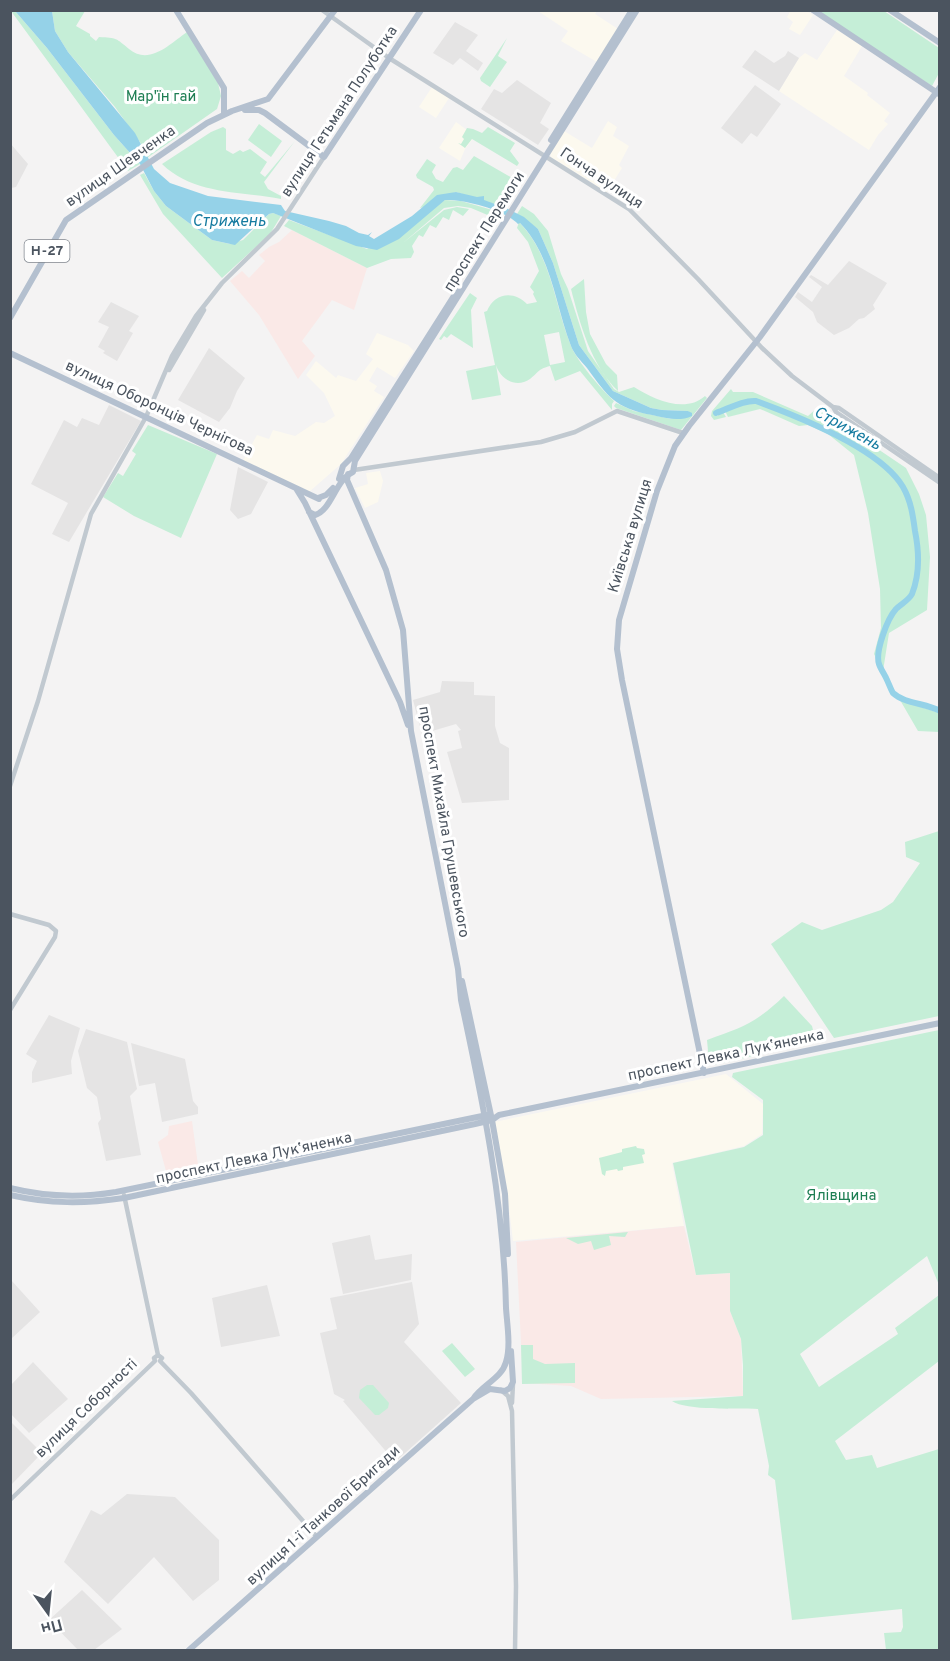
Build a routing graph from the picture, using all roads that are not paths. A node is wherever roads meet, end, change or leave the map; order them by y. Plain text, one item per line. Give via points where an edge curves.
1 (176, 10) edge
2 (322, 10) edge
3 (421, 10) edge
4 (632, 10) edge
5 (637, 10) edge
6 (813, 10) edge
7 (890, 10) edge
8 (333, 14) edge
9 (939, 43) edge
10 (389, 58) junction
11 (938, 91) edge
12 (268, 99) junction
13 (225, 103) junction
14 (232, 111) junction
15 (224, 114) junction
16 (270, 115) junction
17 (544, 155) junction
18 (324, 157) junction
19 (10, 318) edge
20 (756, 342) junction
21 (10, 353) edge
22 (402, 382) junction
23 (833, 407) junction
24 (146, 417) junction
25 (683, 433) junction
26 (349, 470) junction
27 (939, 478) edge
28 (939, 483) edge
29 (296, 489) junction
30 (316, 498) junction
31 (308, 509) junction
32 (323, 510) junction
33 (408, 700) junction
34 (400, 702) junction
35 (411, 731) junction
36 (10, 786) edge
37 (10, 914) edge
38 (10, 1010) edge
39 (939, 1023) edge
40 (704, 1073) junction
41 (488, 1118) junction
42 (10, 1188) edge
43 (124, 1194) junction
44 (10, 1195) edge
45 (158, 1361) junction
46 (498, 1375) junction
47 (511, 1386) junction
48 (500, 1390) junction
49 (473, 1399) junction
50 (512, 1411) junction
51 (10, 1500) edge
52 (317, 1537) junction
53 (189, 1650) edge
54 (515, 1650) edge

1 - 13 main road via 221,81
2 - 8 street, Гонча вулиця
3 - 10 main road, вулиця Гетьмана Полуботка
4 - 17 main road, проспект Перемоги
5 - 17 main road, проспект Перемоги
6 - 11 main road
7 - 9 main road
8 - 10 street, Гонча вулиця
8 - 12 main road
10 - 17 street, Гонча вулиця
10 - 18 main road, вулиця Гетьмана Полуботка
11 - 20 main road, Київська вулиця
12 - 14 main road, Н-27
12 - 16 main road via 265,105
13 - 14 main road
13 - 15 main road
14 - 15 main road, Н-27
15 - 16 main road, Н-27 via 260,110
15 - 19 main road, вулиця Шевченка / Н-27 via 66,220
16 - 18 main road
17 - 20 street, Гонча вулиця via 629,209
17 - 22 main road, проспект Перемоги
18 - 24 street, вулиця Гетьмана Полуботка via 282,222 222,283 188,329
20 - 23 street, Гонча вулиця
20 - 25 main road, Київська вулиця
21 - 24 main road, вулиця Оборонців Чернігова
22 - 26 main road, проспект Перемоги
22 - 26 main road, проспект Перемоги via 346,463
23 - 27 street, Гонча вулиця
23 - 28 street, Гонча вулиця
24 - 29 main road, вулиця Оборонців Чернігова
24 - 36 street, вулиця Гетьмана Полуботка via 91,514
25 - 26 street via 617,411 575,432 540,442
25 - 40 main road, Київська вулиця via 665,467 624,600 617,649
26 - 30 main road, проспект Перемоги via 332,490
26 - 32 main road, проспект Перемоги
26 - 33 main road, проспект Михайла Грушевського via 347,480 386,570 401,621
29 - 30 main road, вулиця Оборонців Чернігова
29 - 31 main road
30 - 31 main road via 309,501
30 - 32 main road via 323,503
31 - 32 main road via 315,515
31 - 34 main road
33 - 34 main road
33 - 35 main road, проспект Михайла Грушевського
34 - 35 main road
35 - 41 main road, проспект Михайла Грушевського
37 - 38 street via 49,925 56,931
39 - 40 main road, проспект Левка Лукʼяненка
40 - 41 main road, проспект Левка Лукʼяненка
41 - 43 main road, проспект Левка Лукʼяненка
41 - 46 main road, проспект Михайла Грушевського via 505,1271 508,1353
41 - 47 main road, проспект Михайла Грушевського via 508,1219
42 - 43 main road, проспект Левка Лукʼяненка via 74,1197
43 - 44 main road, проспект Левка Лукʼяненка via 91,1203
43 - 45 street, вулиця Соборності via 161,1357
45 - 51 street, вулиця Соборності
45 - 52 street via 191,1393
46 - 47 main road via 511,1376
46 - 48 main road via 495,1383
46 - 49 main road, вулиця 1-ї Танкової Бригади
47 - 48 main road, вулиця 1-ї Танкової Бригади
47 - 50 street, проспект Михайла Грушевського
48 - 49 main road, вулиця 1-ї Танкової Бригади via 490,1389
48 - 50 street, проспект Михайла Грушевського via 508,1396
49 - 52 main road, вулиця 1-ї Танкової Бригади
50 - 54 street, проспект Михайла Грушевського
52 - 53 main road, вулиця 1-ї Танкової Бригади

